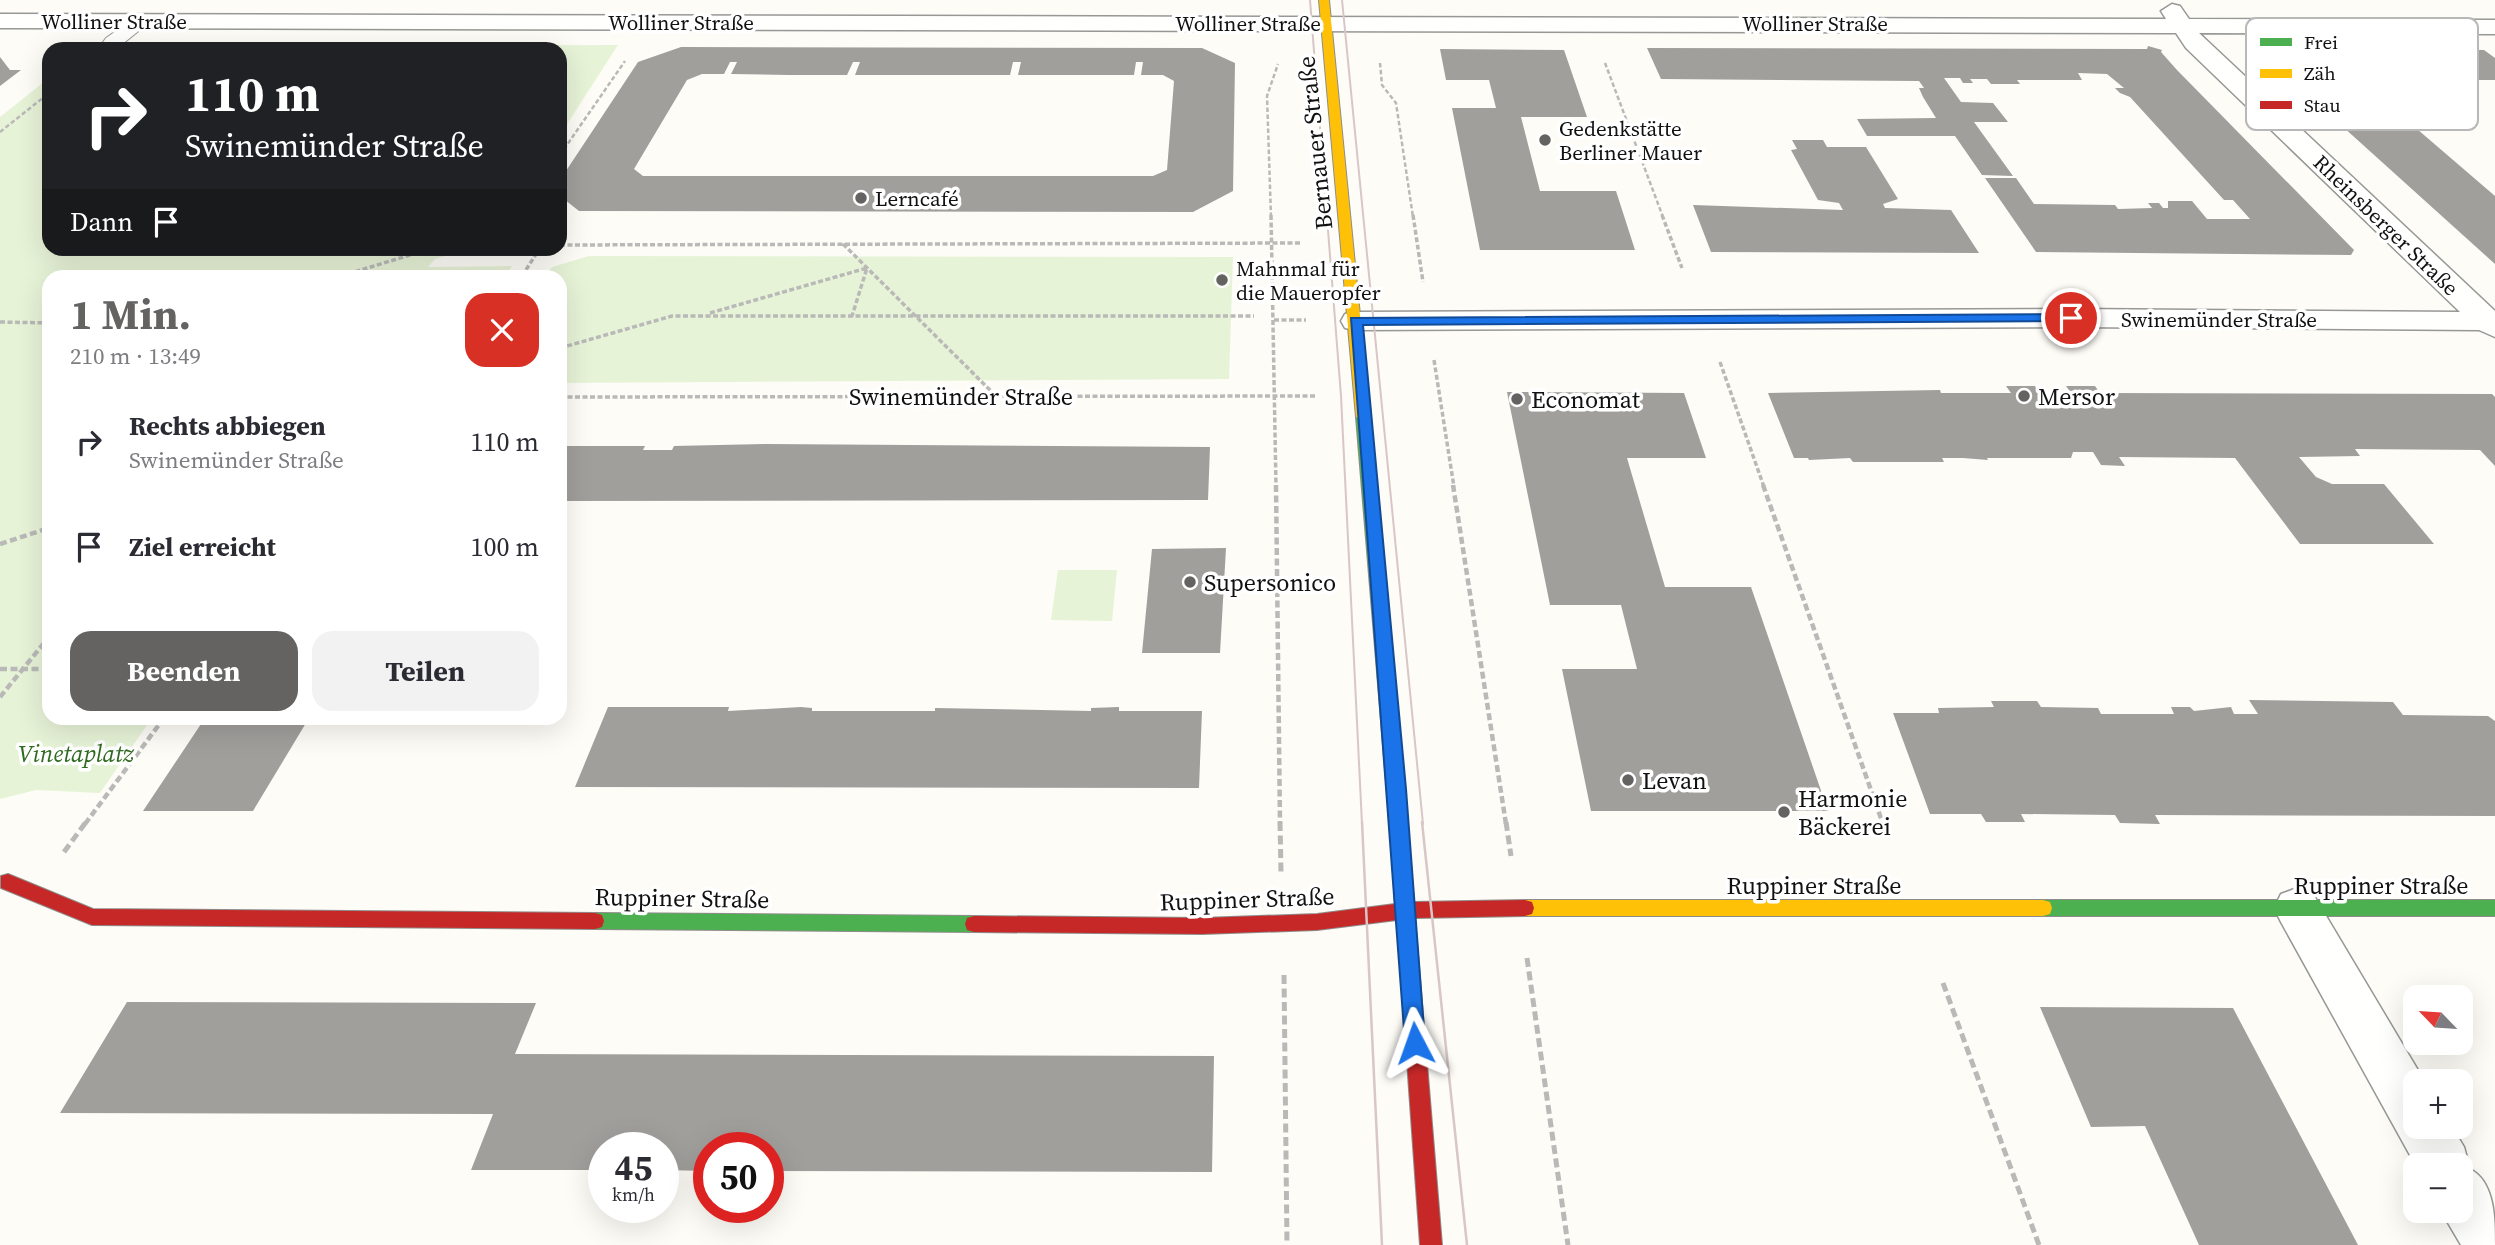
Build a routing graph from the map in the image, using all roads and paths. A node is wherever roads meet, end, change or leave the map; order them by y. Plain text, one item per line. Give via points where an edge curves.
1 (1324, 0) edge
2 (2162, 0) edge
3 (0, 21) edge
4 (139, 21) junction
5 (1327, 23) junction
6 (2183, 26) junction
7 (2246, 26) edge
8 (113, 42) dead end
9 (630, 52) dead end
10 (1278, 57) dead end
11 (1380, 61) dead end
12 (1604, 61) dead end
13 (2246, 92) edge
14 (42, 99) edge
15 (2287, 130) edge
16 (0, 132) edge
17 (567, 145) edge
18 (1348, 242) junction
19 (1272, 243) junction
20 (842, 244) junction
21 (567, 245) edge
22 (407, 256) edge
23 (867, 268) junction
24 (1682, 268) dead end
25 (361, 270) edge
26 (1424, 290) dead end
27 (703, 316) junction
28 (852, 316) junction
29 (1254, 316) dead end
30 (916, 317) junction
31 (1356, 321) junction
32 (0, 322) edge
33 (42, 323) edge
34 (2492, 323) edge
35 (567, 346) edge
36 (1433, 353) dead end
37 (1720, 362) dead end
38 (996, 396) junction
39 (1274, 396) junction
40 (1362, 396) junction
41 (567, 397) edge
42 (42, 530) edge
43 (0, 544) edge
44 (42, 646) edge
45 (0, 669) edge
46 (24, 669) junction
47 (42, 669) edge
48 (0, 697) edge
49 (159, 725) edge
50 (1885, 829) dead end
51 (1510, 848) dead end
52 (1281, 879) dead end
53 (8, 882) dead end
54 (33, 895) junction
55 (2297, 908) junction
56 (2495, 908) edge
57 (1405, 911) junction
58 (1527, 957) dead end
59 (1284, 963) dead end
60 (1943, 983) dead end
61 (2403, 1091) edge
62 (2473, 1214) edge
63 (1287, 1245) edge
64 (1432, 1245) edge
65 (1568, 1245) edge
66 (2039, 1245) edge
67 (2491, 1245) edge

1 - 5 street, Bernauer Straße
2 - 6 street, Rheinsberger Straße
3 - 4 street, Wolliner Straße
4 - 5 street, Wolliner Straße
4 - 8 lane
5 - 6 street, Wolliner Straße via 1767,14
5 - 18 street, Bernauer Straße
6 - 7 street, Wolliner Straße
6 - 13 street, Rheinsberger Straße via 2194,43
9 - 17 path
10 - 19 path via 1267,96
11 - 26 path via 1382,85 1396,103
12 - 24 path
14 - 16 path
15 - 34 street, Rheinsberger Straße
18 - 19 path
18 - 31 street, Bernauer Straße
19 - 20 path
19 - 39 path
20 - 21 path
20 - 23 path
22 - 25 path
23 - 27 path
23 - 28 path
23 - 30 path
27 - 28 path
27 - 35 path via 672,316
28 - 30 path
29 - 30 path
30 - 38 path
31 - 34 street, Swinemünder Straße via 2071,318
31 - 40 street, Bernauer Straße
32 - 33 path
36 - 51 path
37 - 50 path
38 - 39 path, Swinemünder Straße
38 - 41 path, Swinemünder Straße
39 - 40 path, Swinemünder Straße
39 - 52 path
40 - 57 street, Bernauer Straße
42 - 43 path
44 - 46 path
45 - 46 path
46 - 47 path
46 - 48 path
49 - 54 path
53 - 54 street, Ruppiner Straße
54 - 57 street, Ruppiner Straße via 106,917 1202,926 1317,922
55 - 56 street, Ruppiner Straße
55 - 57 street, Ruppiner Straße
55 - 61 street
57 - 64 street, Bernauer Straße
58 - 65 path
59 - 63 path
60 - 66 path
62 - 67 street

